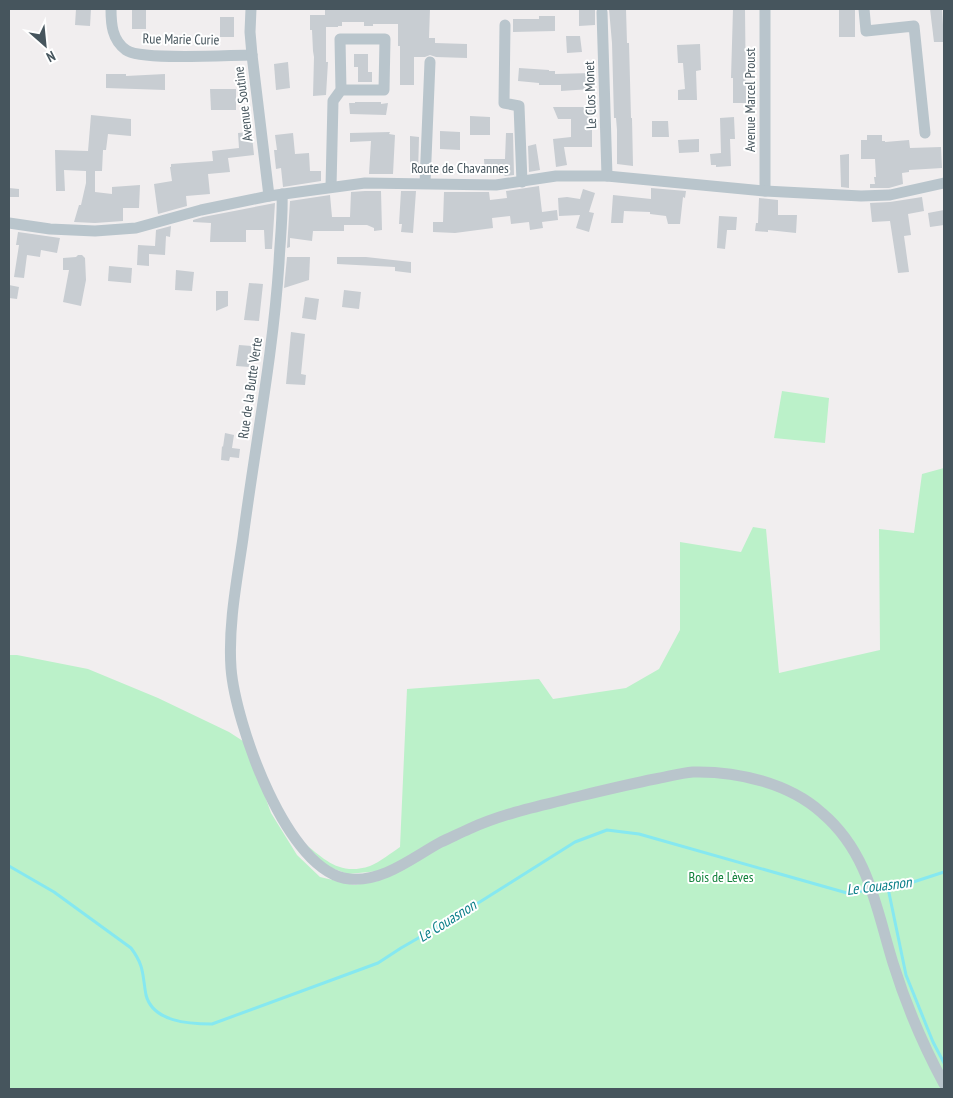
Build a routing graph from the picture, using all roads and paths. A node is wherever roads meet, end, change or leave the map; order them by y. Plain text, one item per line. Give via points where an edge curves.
1 (111, 9) edge
2 (251, 9) edge
3 (765, 9) edge
4 (864, 9) edge
5 (602, 12) dead end
6 (505, 26) dead end
7 (252, 55) junction
8 (430, 62) dead end
9 (341, 90) junction
10 (925, 133) dead end
11 (607, 176) junction
12 (522, 182) junction
13 (944, 183) edge
14 (425, 184) junction
15 (331, 187) junction
16 (765, 191) junction
17 (282, 194) junction
18 (269, 196) junction
19 (9, 224) edge
20 (944, 1084) edge

1 - 7 street, Rue Marie Curie via 114,38 126,51 147,56
2 - 7 street, Avenue Soutine
3 - 16 street, Avenue Marcel Proust
4 - 10 street via 866,31 914,26
5 - 11 street, Le Clos Monet
6 - 12 street via 504,103 519,106
7 - 18 street, Avenue Soutine
8 - 14 street
9 - 9 street via 340,39 385,39 384,90
9 - 15 street via 333,101
11 - 12 street, Route de Chavannes via 556,176
11 - 16 street, Route de Chavannes
12 - 14 street, Route de Chavannes
13 - 16 street, Route de Chavannes via 890,195
14 - 15 street, Route de Chavannes via 365,183
15 - 17 street, Route de Chavannes
17 - 18 street, Route de Chavannes
17 - 20 street, Rue de la Butte Verte via 277,296 236,586 231,671 242,723 276,809 302,849 325,871 349,879 374,877 406,864 474,827 522,811 618,787 691,772 739,776 780,786 824,814 857,855 869,881 905,999 927,1053
18 - 19 street, Route de Chavannes via 136,228 50,229

